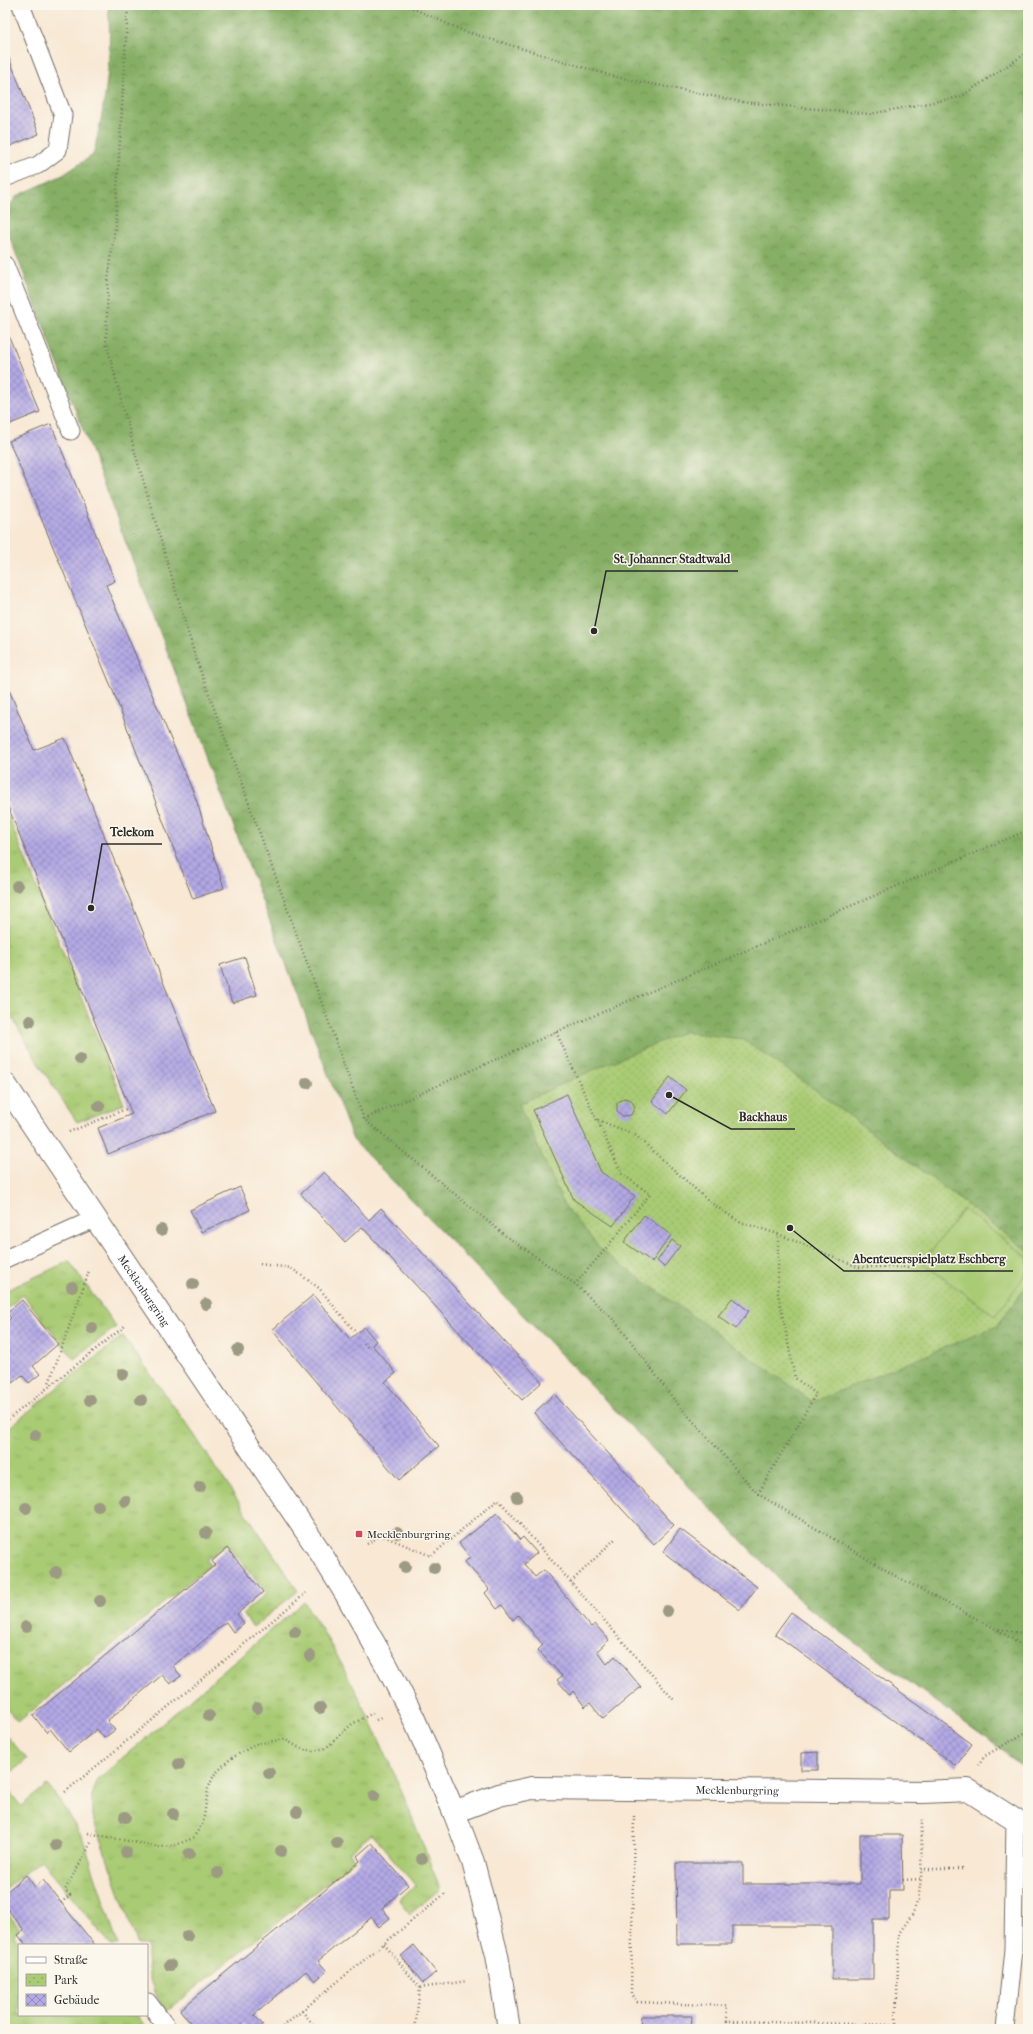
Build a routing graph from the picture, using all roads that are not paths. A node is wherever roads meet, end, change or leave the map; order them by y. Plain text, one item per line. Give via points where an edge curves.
1 (21, 5) edge
2 (5, 178) edge
3 (5, 265) edge
4 (71, 431) dead end
5 (5, 1084) edge
6 (94, 1219) junction
7 (5, 1259) edge
8 (454, 1812) junction
9 (1022, 1825) edge
10 (148, 2002) edge
11 (168, 2029) edge
12 (509, 2029) edge
13 (1005, 2029) edge

1 - 2 lane via 63,115 58,150 38,165
3 - 4 lane
5 - 6 street, Mecklenburgring
6 - 7 lane
6 - 8 street, Mecklenburgring via 346,1594 414,1719
8 - 9 street, Mecklenburgring via 499,1795 532,1788 916,1792 968,1790
8 - 12 street, Mecklenburgring via 473,1862 495,1948
9 - 13 lane
10 - 11 lane

